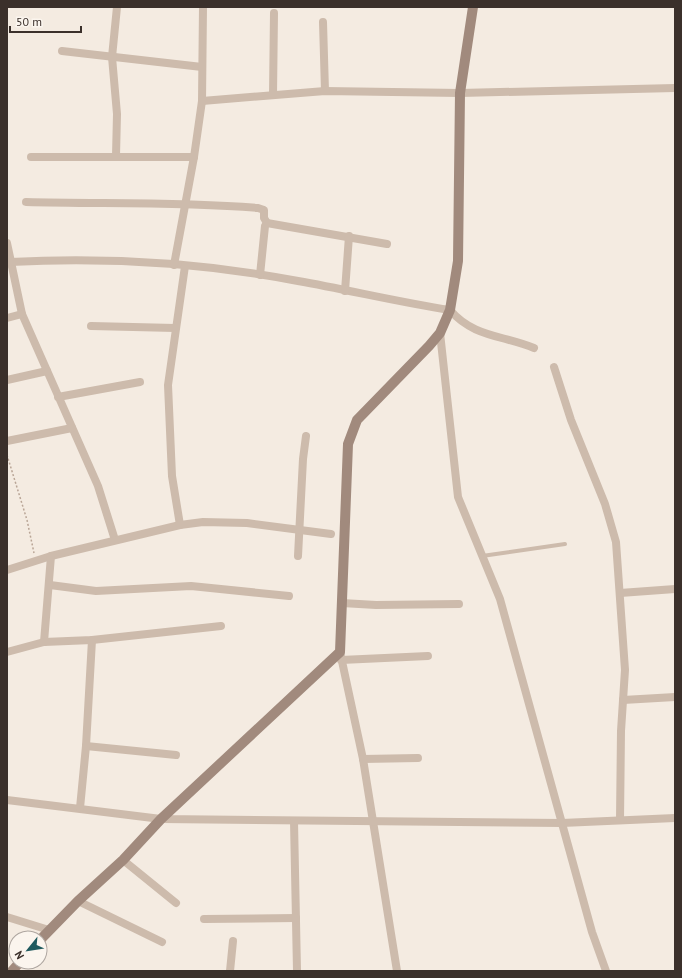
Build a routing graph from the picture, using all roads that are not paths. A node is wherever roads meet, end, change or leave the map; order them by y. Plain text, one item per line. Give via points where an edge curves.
1 (117, 7) edge
2 (203, 7) edge
3 (473, 7) edge
4 (274, 13) dead end
5 (324, 22) dead end
6 (62, 51) dead end
7 (112, 57) junction
8 (202, 67) junction
9 (675, 88) edge
10 (325, 91) junction
11 (460, 93) junction
12 (273, 94) junction
13 (202, 102) junction
14 (116, 156) junction
15 (31, 157) dead end
16 (194, 157) junction
17 (26, 202) dead end
18 (184, 204) junction
19 (267, 223) junction
20 (349, 236) junction
21 (7, 243) edge
22 (387, 244) dead end
23 (10, 262) junction
24 (174, 264) junction
25 (185, 266) junction
26 (260, 275) junction
27 (345, 291) junction
28 (450, 310) junction
29 (22, 314) junction
30 (7, 318) edge
31 (91, 326) dead end
32 (175, 328) junction
33 (440, 333) junction
34 (534, 348) dead end
35 (554, 367) dead end
36 (47, 371) junction
37 (7, 380) edge
38 (140, 382) dead end
39 (58, 397) junction
40 (72, 428) junction
41 (306, 436) dead end
42 (7, 441) edge
43 (180, 525) junction
44 (300, 530) junction
45 (331, 534) dead end
46 (115, 540) junction
47 (565, 544) dead end
48 (51, 556) junction
49 (298, 556) dead end
50 (482, 556) junction
51 (7, 570) edge
52 (50, 585) junction
53 (675, 589) edge
54 (620, 593) junction
55 (289, 596) dead end
56 (342, 603) junction
57 (459, 604) dead end
58 (221, 626) dead end
59 (92, 640) junction
60 (44, 642) junction
61 (7, 652) edge
62 (340, 656) junction
63 (428, 656) dead end
64 (675, 697) edge
65 (623, 700) junction
66 (86, 746) junction
67 (176, 755) dead end
68 (418, 758) dead end
69 (362, 759) junction
70 (7, 800) edge
71 (80, 808) junction
72 (161, 818) junction
73 (675, 818) edge
74 (374, 820) junction
75 (620, 820) junction
76 (294, 821) junction
77 (562, 823) junction
78 (123, 860) junction
79 (78, 901) junction
80 (176, 903) dead end
81 (7, 918) edge
82 (296, 918) junction
83 (204, 919) dead end
84 (49, 930) joint
85 (233, 941) dead end
86 (162, 942) dead end
87 (230, 971) edge
88 (298, 971) edge
89 (397, 971) edge
90 (606, 971) edge

1 - 7 street
2 - 8 street
3 - 11 street
4 - 12 street
5 - 10 street
6 - 7 street
7 - 8 street
7 - 14 street via 118,114
8 - 13 street
9 - 11 street
10 - 11 street
10 - 12 street
11 - 28 street via 458,261
12 - 13 street
13 - 16 street
14 - 15 street
14 - 16 street
16 - 18 street
17 - 18 street
18 - 19 street via 263,208
18 - 24 street
19 - 20 street
19 - 26 street
20 - 22 street
20 - 27 street
21 - 23 street
23 - 24 street via 110,261
23 - 29 street
24 - 25 street
25 - 26 street
25 - 32 street
26 - 27 street
27 - 28 street
28 - 33 street
28 - 34 street via 469,328
29 - 30 street
29 - 36 street
31 - 32 street
32 - 43 street via 168,385 168,416 172,476
33 - 50 street via 458,497
33 - 56 street via 357,420 348,444
35 - 54 street via 571,420 607,510 616,542
36 - 37 street
36 - 39 street
38 - 39 street
39 - 40 street
40 - 42 street
40 - 46 street via 98,486
41 - 44 street
43 - 44 street via 203,522 247,523
43 - 46 street
44 - 45 street
44 - 49 street
46 - 48 street
47 - 50 lane
48 - 51 street
48 - 52 street
50 - 77 street via 500,598
52 - 55 street via 96,591 191,586
52 - 60 street
53 - 54 street
54 - 65 street via 625,670
56 - 57 street
56 - 62 street
58 - 59 street
59 - 60 street
59 - 66 street
60 - 61 street
62 - 63 street
62 - 69 street
62 - 72 street
64 - 65 street
65 - 75 street
66 - 67 street
66 - 71 street
68 - 69 street
69 - 74 street
70 - 71 street
71 - 72 street
72 - 76 street
72 - 78 street
73 - 75 street
74 - 76 street
74 - 77 street
74 - 89 street
75 - 77 street
76 - 82 street
77 - 90 street via 592,932
78 - 79 street
78 - 80 street
79 - 84 street
79 - 86 street
81 - 84 street
82 - 83 street
82 - 88 street
85 - 87 street

